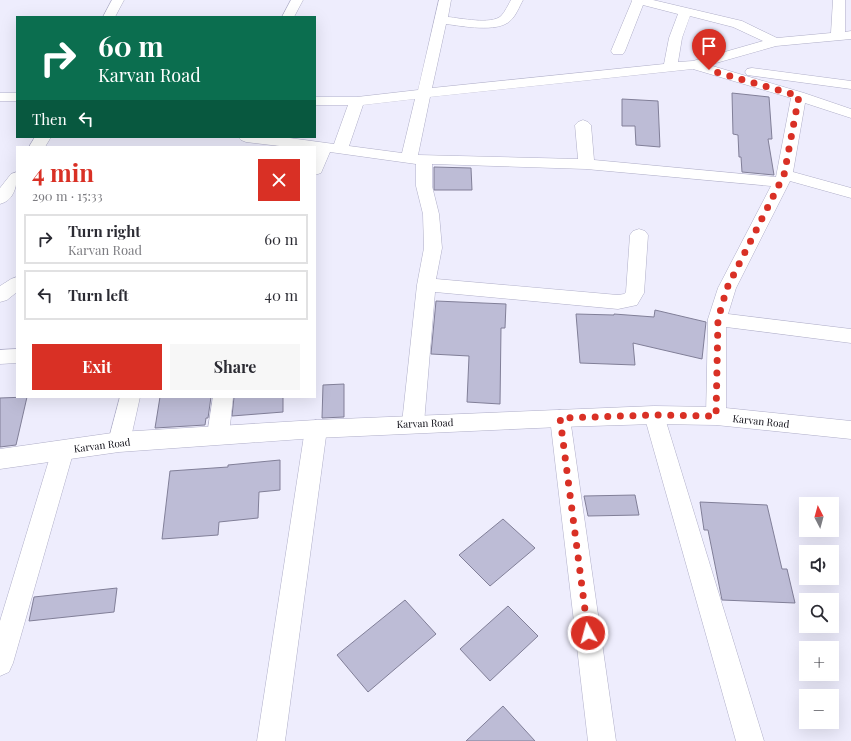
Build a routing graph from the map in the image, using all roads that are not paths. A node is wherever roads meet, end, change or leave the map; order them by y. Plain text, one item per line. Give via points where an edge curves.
1 (118, 0) edge
2 (297, 0) edge
3 (445, 0) edge
4 (517, 0) edge
5 (637, 0) edge
6 (839, 0) edge
7 (686, 11) junction
8 (110, 16) edge
9 (289, 16) edge
10 (440, 20) junction
11 (844, 35) edge
12 (775, 42) junction
13 (618, 51) dead end
14 (694, 65) junction
15 (670, 67) junction
16 (851, 85) edge
17 (425, 93) junction
18 (799, 96) junction
19 (0, 97) edge
20 (16, 97) edge
21 (316, 101) edge
22 (357, 101) junction
23 (851, 114) edge
24 (583, 125) dead end
25 (246, 138) edge
26 (255, 138) edge
27 (239, 146) edge
28 (332, 148) junction
29 (416, 159) junction
30 (586, 164) junction
31 (316, 169) edge
32 (16, 177) edge
33 (782, 178) junction
34 (851, 193) edge
35 (0, 199) edge
36 (639, 235) dead end
37 (16, 284) edge
38 (426, 285) junction
39 (0, 295) edge
40 (718, 319) junction
41 (851, 336) edge
42 (16, 356) edge
43 (0, 357) edge
44 (130, 398) edge
45 (223, 398) edge
46 (654, 415) junction
47 (716, 416) junction
48 (560, 418) junction
49 (413, 423) junction
50 (316, 429) junction
51 (851, 430) edge
52 (218, 435) junction
53 (119, 442) junction
54 (63, 450) junction
55 (0, 459) edge
56 (0, 663) edge
57 (271, 741) edge
58 (602, 741) edge
59 (750, 741) edge

1 - 8 street
2 - 9 street
3 - 10 street
4 - 10 street via 505,19 500,22 480,24
5 - 7 street
5 - 13 street
6 - 11 street
7 - 12 street via 737,24
7 - 15 street via 674,38
10 - 17 street
11 - 12 street
12 - 14 street
14 - 15 street
14 - 16 street
14 - 18 street
15 - 17 street
17 - 22 street
17 - 29 street
18 - 23 street
18 - 33 street
19 - 20 street
21 - 22 street
22 - 28 street
24 - 30 street
25 - 27 street
26 - 28 street
28 - 29 street
28 - 31 street
29 - 30 street
29 - 38 street via 431,214 433,248
30 - 33 street
32 - 35 street
33 - 34 street
33 - 40 street via 727,288
36 - 38 street via 635,294 630,300 618,302
37 - 39 street
38 - 49 street
40 - 41 street
40 - 47 street
42 - 43 street
44 - 53 street
45 - 52 street
46 - 47 street, Karvan Road
46 - 48 street, Karvan Road
46 - 59 street
47 - 51 street, Karvan Road
48 - 49 street, Karvan Road
48 - 58 street
49 - 50 street, Karvan Road
50 - 52 street, Karvan Road
50 - 57 street
52 - 53 street, Karvan Road
53 - 54 street, Karvan Road
54 - 55 street, Karvan Road
54 - 56 street

